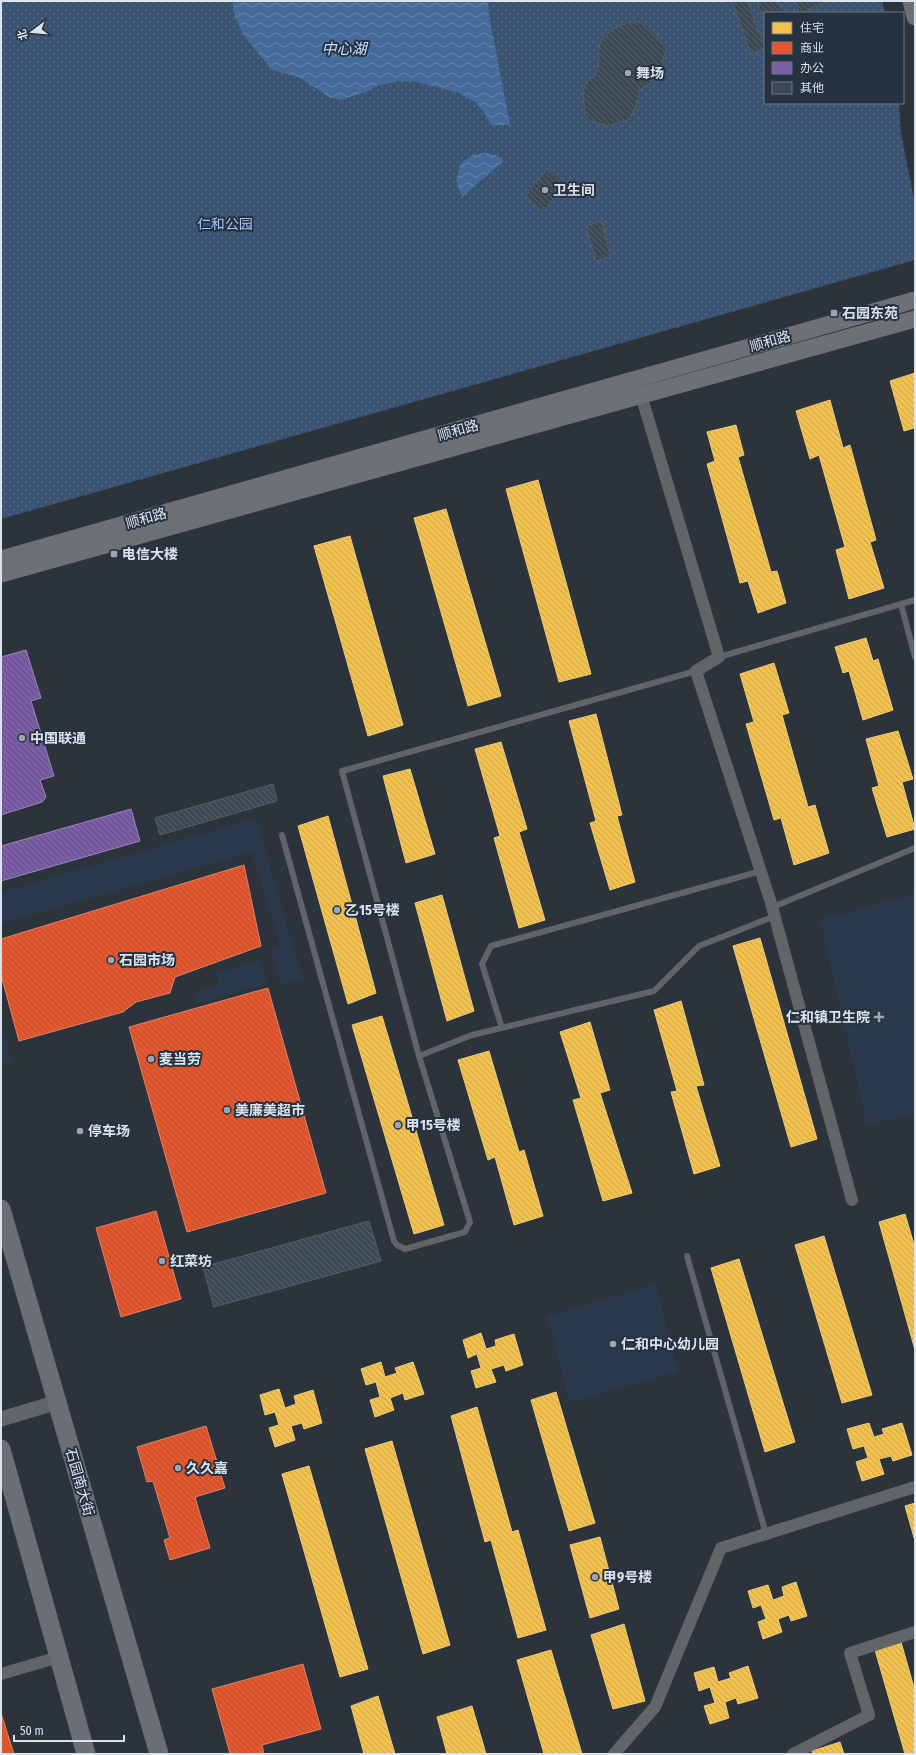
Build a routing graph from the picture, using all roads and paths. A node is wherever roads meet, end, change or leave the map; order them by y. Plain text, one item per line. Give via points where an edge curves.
1 (911, 1) edge
2 (915, 17) edge
3 (915, 300) edge
4 (915, 318) edge
5 (639, 387) junction
6 (1, 559) edge
7 (1, 574) edge
8 (915, 600) edge
9 (901, 604) junction
10 (719, 657) junction
11 (915, 657) edge
12 (696, 671) junction
13 (282, 835) dead end
14 (915, 848) edge
15 (761, 871) junction
16 (774, 911) junction
17 (502, 1028) junction
18 (419, 1056) junction
19 (852, 1200) dead end
20 (1, 1209) edge
21 (687, 1256) dead end
22 (58, 1402) junction
23 (1, 1418) edge
24 (1, 1449) edge
25 (915, 1487) edge
26 (766, 1534) junction
27 (915, 1632) edge
28 (59, 1657) junction
29 (1, 1674) edge
30 (86, 1754) edge
31 (160, 1754) edge
32 (614, 1754) edge
33 (793, 1754) edge

1 - 2 main road
3 - 5 main road, 顺和路
4 - 5 main road, 顺和路
5 - 6 main road, 顺和路
5 - 7 main road, 顺和路
5 - 10 street
8 - 9 lane
9 - 10 lane
9 - 11 lane
10 - 12 street
12 - 15 street
12 - 18 lane via 342,771
13 - 18 lane via 394,1241 405,1249 465,1232 470,1222
14 - 16 lane
15 - 16 street
15 - 17 lane via 491,946 482,964
16 - 17 lane via 699,946 654,991
16 - 19 street
17 - 18 lane via 472,1035
20 - 22 main road, 石园南大街
21 - 26 lane
22 - 23 street
22 - 31 main road, 石园南大街
24 - 28 main road
25 - 26 street
26 - 32 street via 721,1548 655,1707
27 - 33 street via 850,1653 869,1715
28 - 29 street
28 - 30 main road

